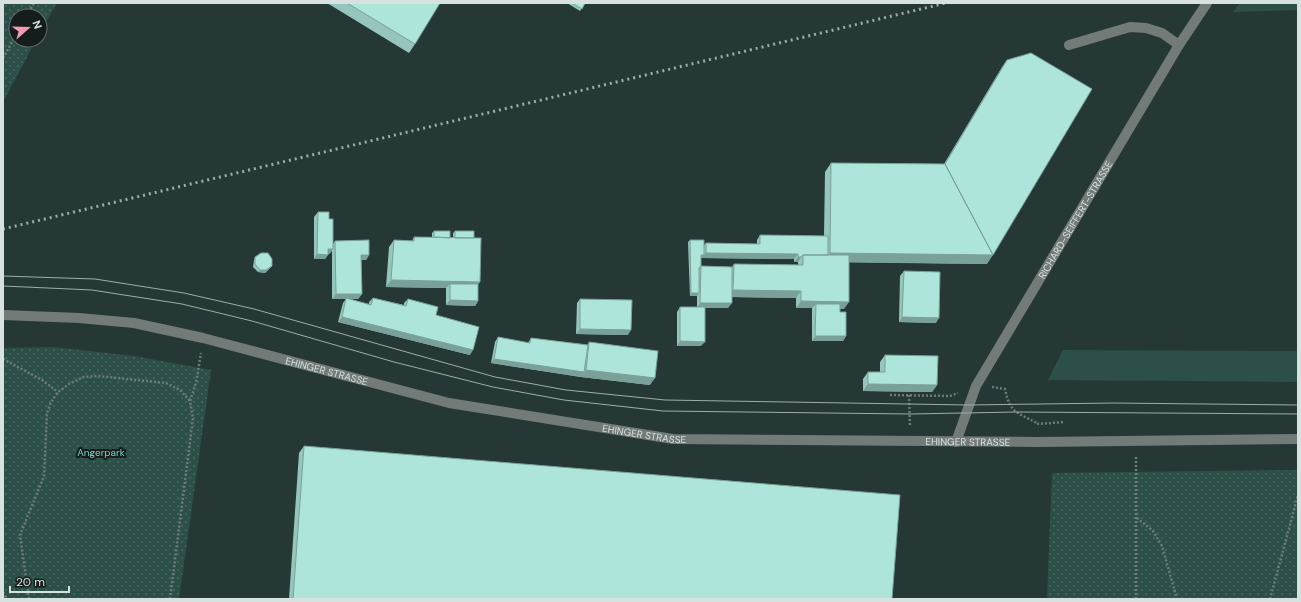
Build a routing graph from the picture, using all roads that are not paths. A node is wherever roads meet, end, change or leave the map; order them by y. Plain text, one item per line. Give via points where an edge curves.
1 (1207, 3) edge
2 (1069, 45) dead end
3 (1179, 45) junction
4 (3, 315) edge
5 (1298, 439) edge
6 (956, 442) junction

1 - 3 street, RICHARD-SEIFFERT-STRASSE
2 - 3 street via 1130,27 1162,33
3 - 6 street, RICHARD-SEIFFERT-STRASSE via 976,386
4 - 6 street, EHINGER STRASSE via 134,323 203,338 449,403 674,439
5 - 6 street, EHINGER STRASSE

